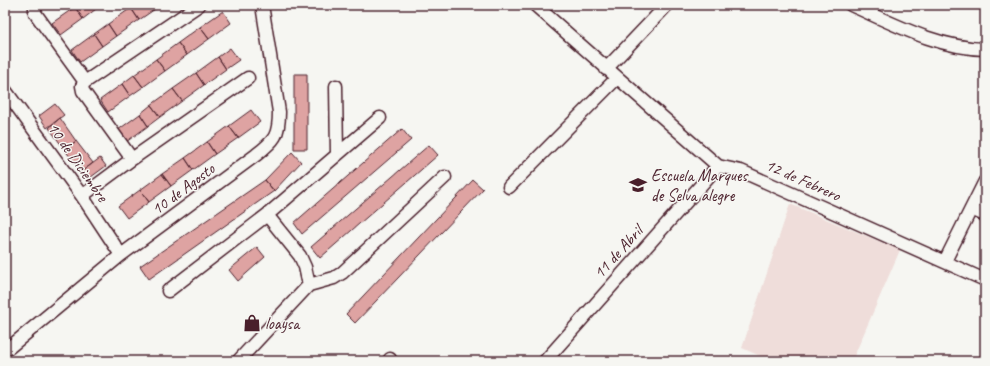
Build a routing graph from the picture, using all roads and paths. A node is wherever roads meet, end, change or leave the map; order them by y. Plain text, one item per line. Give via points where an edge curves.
1 (37, 5) edge
2 (199, 5) edge
3 (262, 5) edge
4 (535, 5) edge
5 (667, 5) edge
6 (851, 5) edge
7 (985, 50) edge
8 (606, 69) junction
9 (248, 78) dead end
10 (617, 78) junction
11 (85, 82) junction
12 (336, 86) dead end
13 (5, 90) edge
14 (380, 118) dead end
15 (337, 154) junction
16 (132, 159) junction
17 (718, 166) junction
18 (445, 177) dead end
19 (985, 181) edge
20 (509, 187) dead end
21 (82, 196) junction
22 (971, 209) junction
23 (267, 215) junction
24 (985, 215) edge
25 (121, 256) junction
26 (945, 261) junction
27 (985, 280) edge
28 (309, 285) junction
29 (168, 291) dead end
30 (5, 351) edge
31 (238, 361) edge
32 (544, 361) edge

1 - 11 street via 34,8 35,13
2 - 11 street
3 - 25 street, 10 de Agosto via 279,112 276,136 256,155
4 - 8 street, 12 de Febrero
5 - 8 street
6 - 7 street via 947,44
8 - 10 street, 12 de Febrero
9 - 16 street
10 - 17 street, 12 de Febrero
10 - 20 street
11 - 16 street via 82,86 83,91
12 - 15 street
13 - 21 street, 10 de Diciembre
14 - 15 street
15 - 23 street
16 - 21 street
17 - 26 street, 12 de Febrero via 741,171
17 - 32 street, 11 de Abril
18 - 28 street via 342,273
19 - 22 street
21 - 25 street, 10 de Diciembre
22 - 24 street
22 - 26 street
23 - 28 street via 300,256
23 - 29 street
25 - 30 street, 10 de Agosto
26 - 27 street, 12 de Febrero
28 - 31 street

